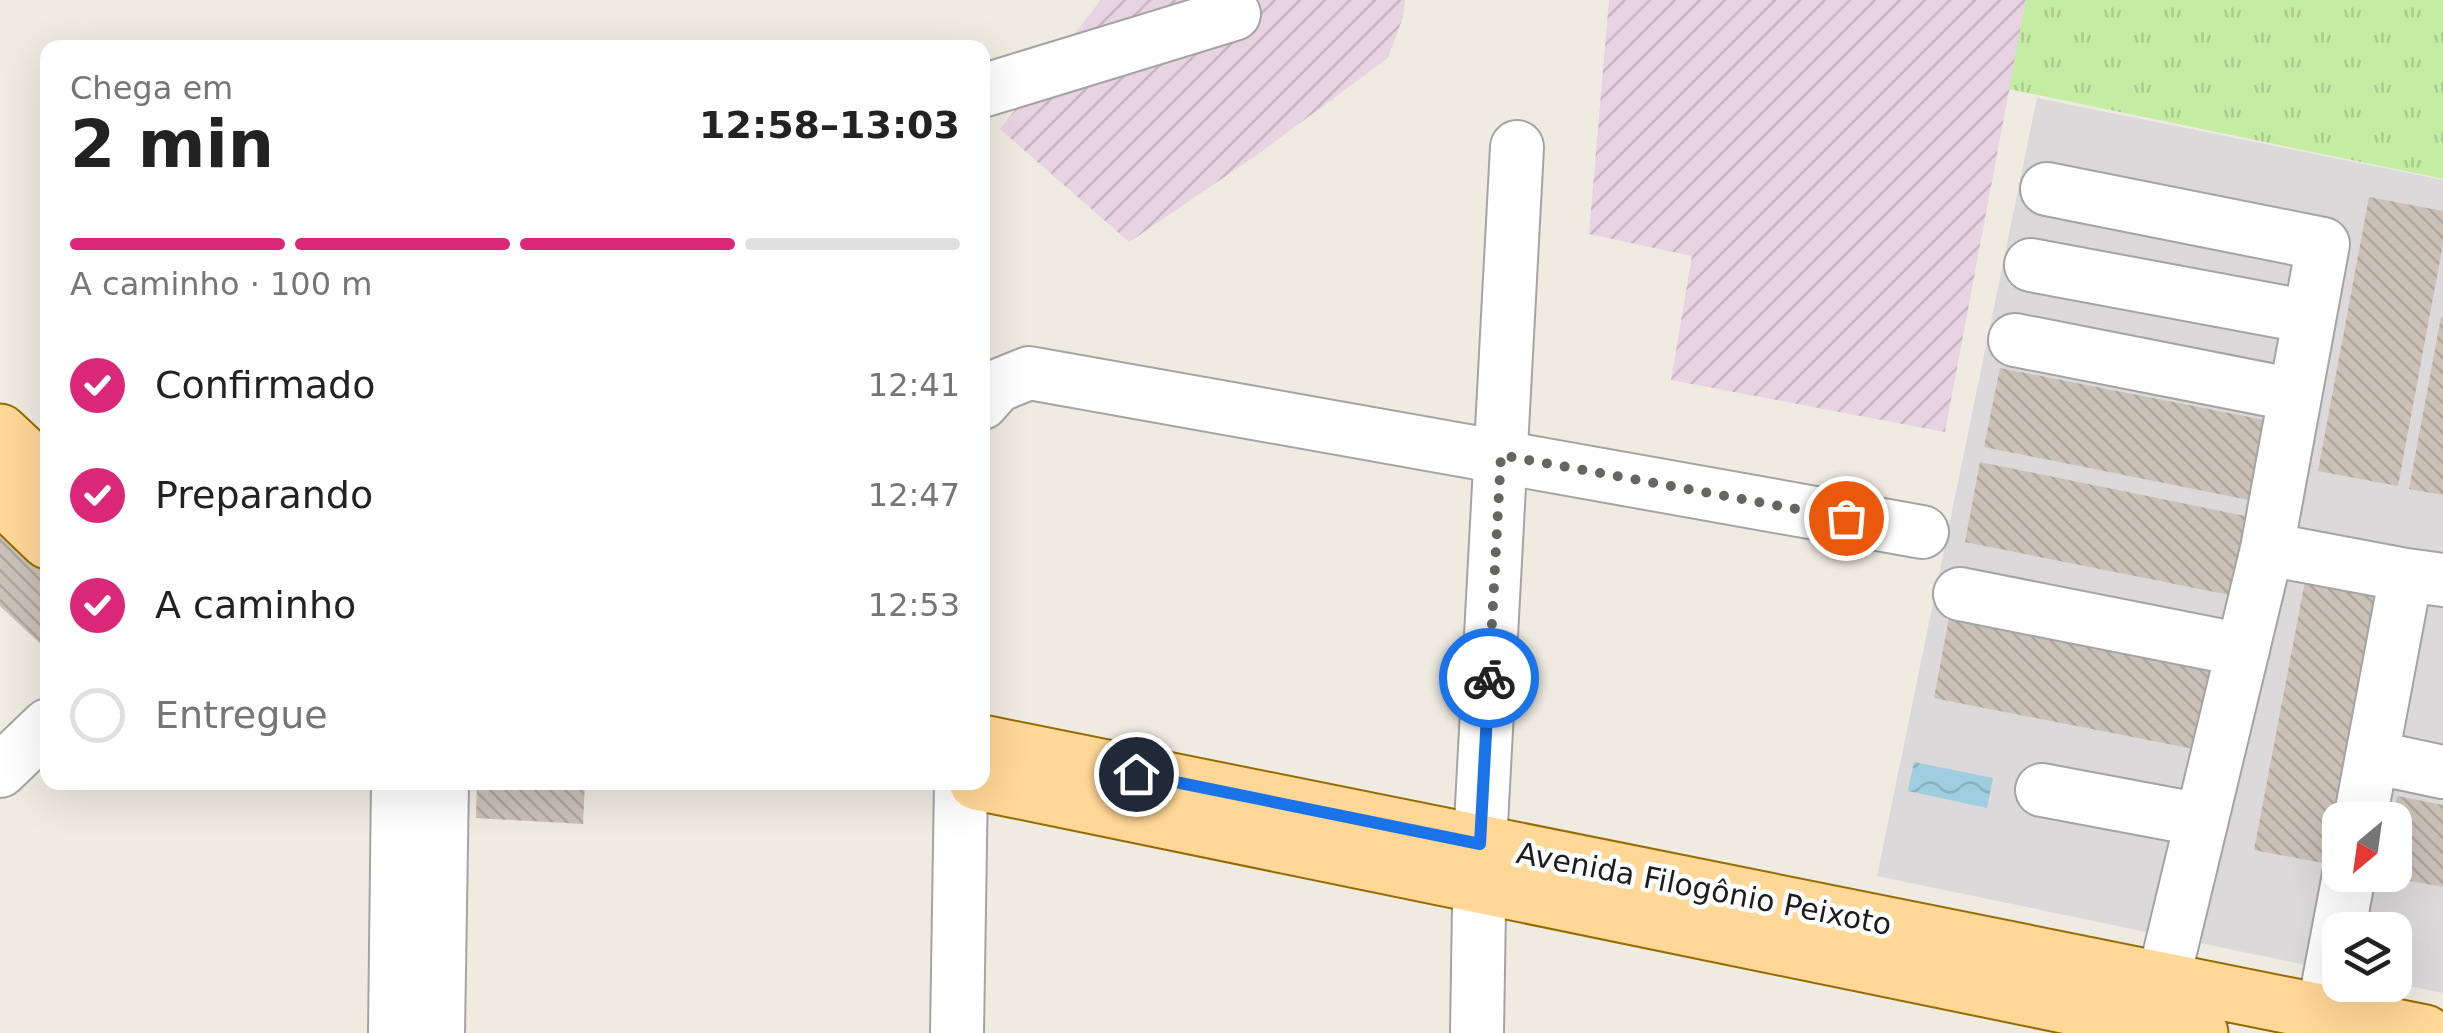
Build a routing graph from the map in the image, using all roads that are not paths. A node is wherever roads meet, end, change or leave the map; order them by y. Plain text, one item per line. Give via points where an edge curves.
1 (1234, 14) dead end
2 (990, 89) edge
3 (1518, 147) dead end
4 (2046, 190) dead end
5 (2031, 265) dead end
6 (2310, 317) junction
7 (2015, 340) dead end
8 (990, 394) edge
9 (2295, 395) junction
10 (0, 432) edge
11 (1501, 455) junction
12 (40, 470) edge
13 (0, 495) edge
14 (1922, 532) dead end
15 (40, 533) edge
16 (2267, 549) junction
17 (2424, 577) edge
18 (1960, 594) dead end
19 (2243, 650) junction
20 (40, 733) edge
21 (990, 745) edge
22 (2372, 756) junction
23 (0, 772) edge
24 (2443, 772) edge
25 (990, 784) edge
26 (398, 790) edge
27 (442, 790) edge
28 (961, 790) edge
29 (2042, 790) dead end
30 (2363, 802) edge
31 (2202, 820) junction
32 (1479, 864) junction
33 (2346, 892) edge
34 (2164, 981) junction
35 (2039, 997) edge
36 (2324, 1012) junction
37 (394, 1033) edge
38 (438, 1033) edge
39 (957, 1033) edge
40 (1478, 1033) edge
41 (2200, 1033) edge
42 (2425, 1033) edge

1 - 2 street
3 - 11 street
4 - 6 street via 2322,244
5 - 6 street
6 - 9 street
7 - 9 street
8 - 11 street via 1029,373
9 - 16 street
10 - 12 main road
11 - 14 street
11 - 32 street
13 - 15 main road
16 - 17 street
16 - 19 street
17 - 22 street
18 - 19 street
19 - 31 street
20 - 23 street
21 - 32 main road, Avenida Filogônio Peixoto
22 - 24 street
22 - 30 street
25 - 32 main road, Avenida Filogônio Peixoto
26 - 37 street
27 - 38 street
28 - 39 street
29 - 31 street
31 - 34 street
32 - 35 main road, Avenida Filogônio Peixoto
32 - 40 street
33 - 36 street
34 - 35 main road, Avenida Filogônio Peixoto
34 - 36 main road, Avenida Filogônio Peixoto
35 - 41 main road, Avenida Filogônio Peixoto
36 - 42 main road, Avenida Filogônio Peixoto

